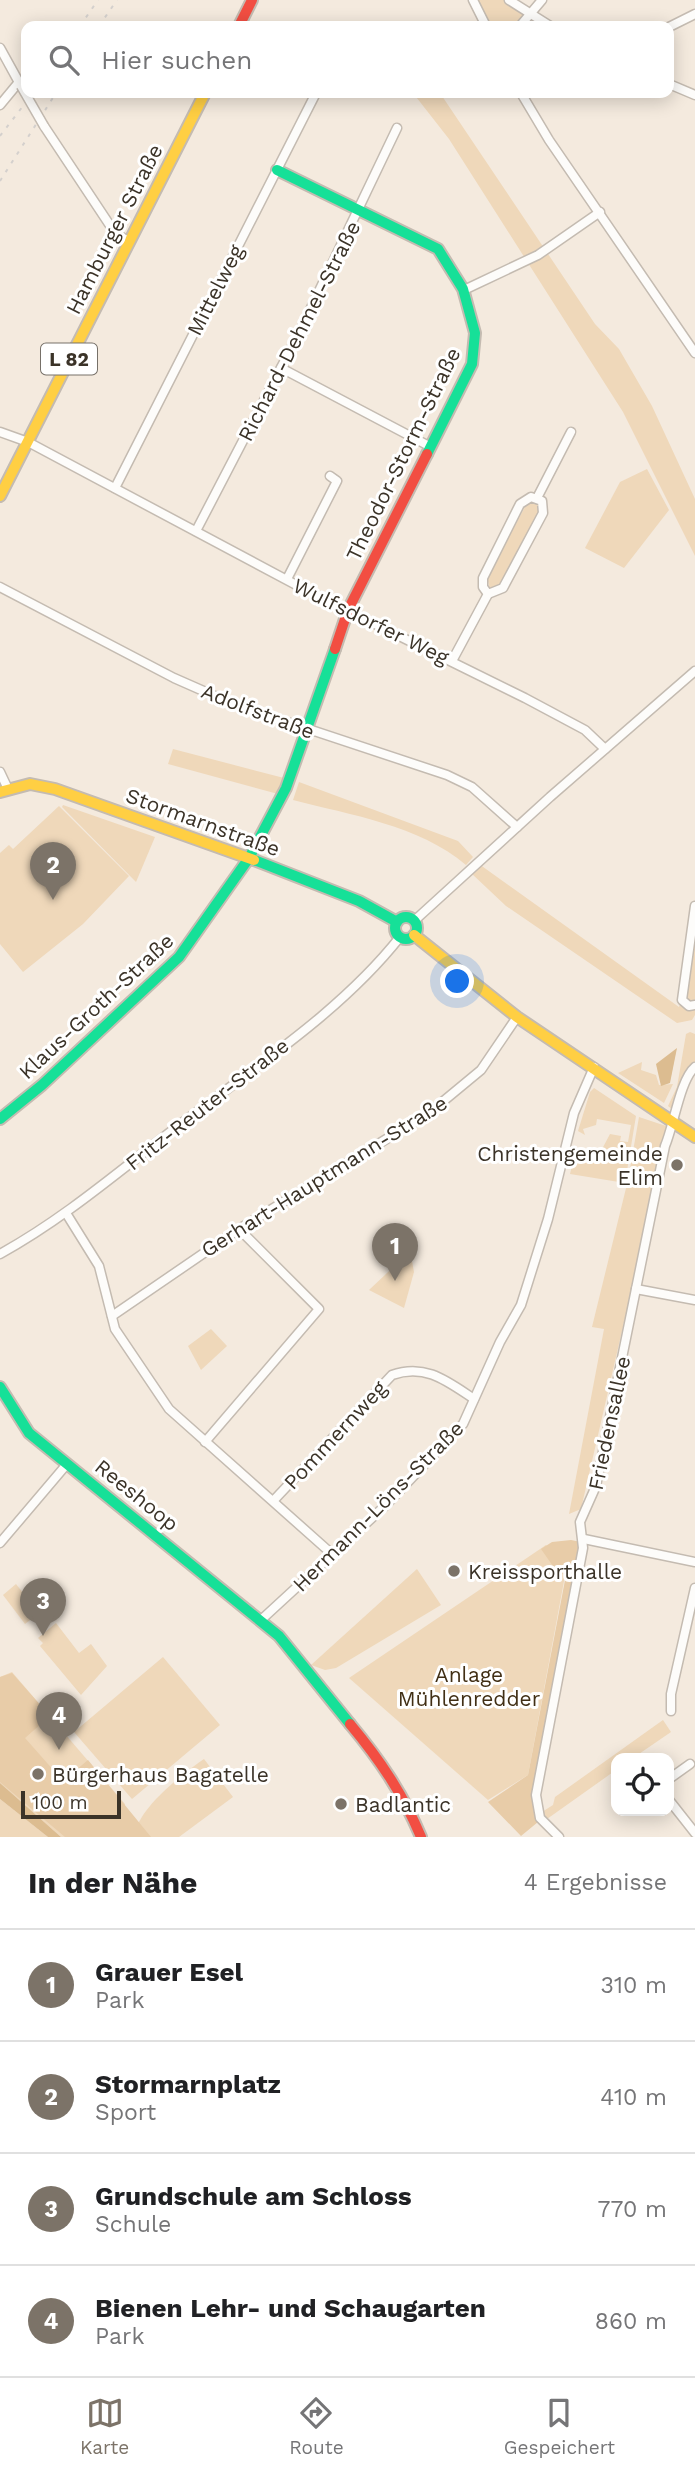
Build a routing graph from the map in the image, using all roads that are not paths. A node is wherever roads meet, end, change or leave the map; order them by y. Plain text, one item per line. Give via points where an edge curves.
1 (252, 0) edge
2 (473, 0) edge
3 (509, 0) edge
4 (542, 0) edge
5 (531, 14) junction
6 (695, 14) edge
7 (242, 21) edge
8 (484, 21) edge
9 (525, 21) edge
10 (542, 21) edge
11 (674, 24) edge
12 (0, 48) edge
13 (20, 84) joint
14 (674, 86) edge
15 (695, 95) edge
16 (28, 98) edge
17 (202, 98) edge
18 (313, 98) edge
19 (523, 98) edge
20 (0, 105) edge
21 (397, 128) dead end
22 (277, 170) junction
23 (360, 209) junction
24 (600, 212) junction
25 (128, 242) junction
26 (464, 290) junction
27 (695, 353) edge
28 (281, 368) junction
29 (0, 432) edge
30 (571, 432) dead end
31 (27, 442) junction
32 (429, 446) junction
33 (330, 476) dead end
34 (115, 488) junction
35 (0, 496) edge
36 (537, 498) junction
37 (196, 531) junction
38 (287, 579) junction
39 (0, 587) edge
40 (488, 594) junction
41 (348, 610) junction
42 (452, 661) junction
43 (695, 671) edge
44 (304, 730) junction
45 (605, 749) junction
46 (0, 772) edge
47 (4, 790) edge
48 (517, 827) junction
49 (249, 858) junction
50 (695, 906) edge
51 (414, 921) junction
52 (397, 922) junction
53 (414, 935) junction
54 (400, 937) junction
55 (695, 1004) edge
56 (517, 1017) junction
57 (594, 1067) junction
58 (695, 1067) edge
59 (0, 1119) edge
60 (675, 1122) junction
61 (695, 1137) edge
62 (66, 1213) junction
63 (239, 1229) junction
64 (0, 1254) edge
65 (636, 1289) junction
66 (695, 1300) edge
67 (112, 1316) junction
68 (0, 1387) edge
69 (474, 1399) junction
70 (205, 1442) junction
71 (67, 1464) junction
72 (274, 1500) junction
73 (584, 1539) junction
74 (0, 1543) edge
75 (332, 1554) junction
76 (695, 1562) edge
77 (695, 1588) edge
78 (262, 1621) junction
79 (671, 1711) dead end
80 (690, 1764) dead end
81 (674, 1775) edge
82 (674, 1806) edge
83 (695, 1833) edge
84 (421, 1837) edge
85 (559, 1837) edge

1 - 7 street
2 - 8 street
3 - 5 street
4 - 5 street
5 - 9 street
5 - 10 street
6 - 11 street
12 - 13 street
13 - 20 street
14 - 15 street
16 - 25 street, bridge via 115,233
17 - 25 street, Hamburger Straße / L 82
18 - 22 street, Mittelweg
19 - 24 street
21 - 23 street, Richard-Dehmel-Straße
22 - 23 street, Theodor-Storm-Straße
22 - 34 street, Mittelweg
23 - 26 street, Theodor-Storm-Straße via 438,249
23 - 28 street, Richard-Dehmel-Straße
24 - 26 street via 538,255
24 - 27 street
25 - 31 street, Hamburger Straße / L 82
26 - 32 street, Theodor-Storm-Straße via 477,330 477,347
28 - 32 street
28 - 37 street, Richard-Dehmel-Straße
29 - 31 street, Wulfsdorfer Weg
30 - 36 street
31 - 34 street, Wulfsdorfer Weg
31 - 35 street, Hamburger Straße / L 82
32 - 41 street, Theodor-Storm-Straße via 403,507
33 - 38 street via 337,481
34 - 37 street, Wulfsdorfer Weg
36 - 40 street via 542,501 542,513 503,588
36 - 40 street via 520,504 483,578
37 - 38 street, Wulfsdorfer Weg
38 - 41 street, Wulfsdorfer Weg
39 - 44 street, Adolfstraße via 174,678
40 - 42 street
41 - 42 street, Wulfsdorfer Weg
41 - 44 street, Klaus-Groth-Straße
42 - 45 street, Wulfsdorfer Weg via 585,730
43 - 45 street
44 - 48 street, Adolfstraße via 447,775 472,787
44 - 49 street, Klaus-Groth-Straße via 285,788
45 - 48 street
46 - 47 street, Stormarnstraße
47 - 49 street, Stormarnstraße via 30,784 47,786
48 - 51 street
49 - 52 street, Stormarnstraße via 333,890
49 - 59 street, Klaus-Groth-Straße via 179,957
50 - 55 street via 682,1000 689,1006
51 - 52 street, Stormarnstraße via 404,917
51 - 53 street
52 - 54 street
53 - 54 street
53 - 56 street
54 - 62 street, Fritz-Reuter-Straße via 336,1002 280,1049
56 - 57 street
56 - 63 street, Gerhart-Hauptmann-Straße via 486,1064 454,1095
57 - 60 street
57 - 69 street, Hermann-Löns-Straße via 574,1113 521,1304
58 - 60 street, Friedensallee via 683,1083
60 - 61 street
60 - 65 street, Friedensallee via 665,1146
62 - 64 street, Fritz-Reuter-Straße
62 - 67 street via 99,1266
63 - 67 street, Gerhart-Hauptmann-Straße
63 - 70 street via 319,1309
65 - 66 street
65 - 73 street, Friedensallee via 596,1486 580,1522
67 - 70 street via 123,1343 169,1409
68 - 71 street, Reeshoop via 29,1433
69 - 72 street, Pommernweg via 432,1372 407,1369 392,1375
69 - 75 street, Hermann-Löns-Straße via 463,1424
70 - 72 street
71 - 74 street
71 - 78 street, Reeshoop
72 - 75 street
73 - 76 street
73 - 85 street, Friedensallee via 536,1795 540,1818
75 - 78 street, Hermann-Löns-Straße
77 - 79 street
78 - 84 street, Reeshoop via 385,1767 406,1800
80 - 81 street
82 - 83 street

